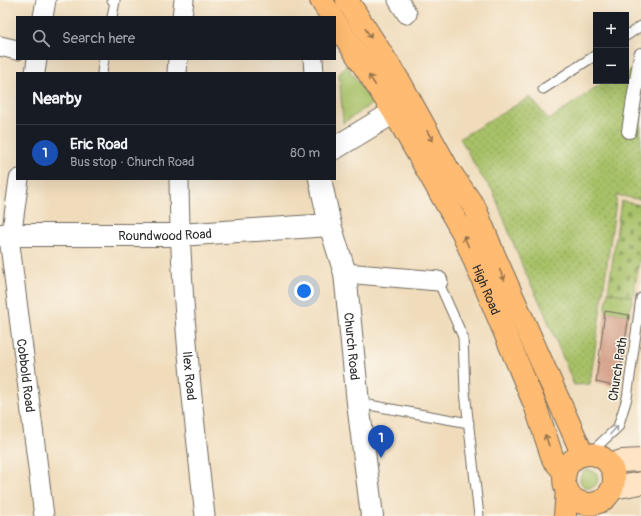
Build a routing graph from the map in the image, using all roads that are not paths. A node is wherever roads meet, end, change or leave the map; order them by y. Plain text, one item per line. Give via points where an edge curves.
1 (46, 0) edge
2 (112, 0) edge
3 (184, 0) edge
4 (321, 0) edge
5 (347, 0) edge
6 (43, 16) edge
7 (112, 16) edge
8 (182, 16) edge
9 (331, 16) edge
10 (336, 23) edge
11 (641, 26) edge
12 (629, 34) edge
13 (0, 46) edge
14 (16, 50) edge
15 (641, 55) edge
16 (593, 57) edge
17 (37, 60) edge
18 (104, 60) edge
19 (178, 60) edge
20 (313, 60) edge
21 (35, 72) edge
22 (102, 72) edge
23 (177, 72) edge
24 (314, 72) edge
25 (543, 89) dead end
26 (402, 107) junction
27 (629, 131) dead end
28 (336, 147) edge
29 (19, 180) edge
30 (178, 180) edge
31 (320, 180) edge
32 (330, 225) junction
33 (5, 235) edge
34 (180, 235) junction
35 (345, 273) junction
36 (438, 282) joint
37 (641, 298) edge
38 (358, 403) junction
39 (470, 423) junction
40 (586, 455) junction
41 (641, 460) edge
42 (610, 465) junction
43 (566, 481) junction
44 (641, 483) edge
45 (613, 488) junction
46 (589, 510) edge
47 (44, 516) edge
48 (205, 516) edge
49 (372, 516) edge
50 (479, 516) edge
51 (565, 516) edge

1 - 6 street
2 - 7 lane via 115,1
3 - 8 street
4 - 9 main road
5 -> 26 main road
26 -> 10 main road
11 - 12 lane
13 - 14 street
15 - 27 street
16 - 25 lane
17 - 21 street
18 - 22 lane
19 - 23 street
20 - 24 street
26 - 28 street
26 -> 40 main road, High Road via 478,214 497,263
43 -> 26 main road, High Road via 554,459 535,405 463,234
29 - 33 street, Cobbold Road
30 - 34 street, Ilex Road
31 - 32 street, Church Road
32 - 34 street, Roundwood Road
32 - 35 street, Church Road
33 - 34 street, Roundwood Road
33 - 47 street, Cobbold Road via 10,245
34 - 48 street, Ilex Road via 192,400
35 - 36 street
35 - 38 street, Church Road
36 - 39 lane via 463,337 465,392
40 -> 37 lane, Church Path via 618,427 627,398
38 - 39 lane
38 - 49 street, Church Road
39 - 50 lane
40 - 42 main road via 601,457
40 - 43 main road via 572,462
41 - 42 main road via 622,461
42 - 45 main road via 614,473
43 - 46 main road, High Road via 570,495
43 - 51 main road
44 - 45 main road
45 - 46 main road, High Road via 604,499

